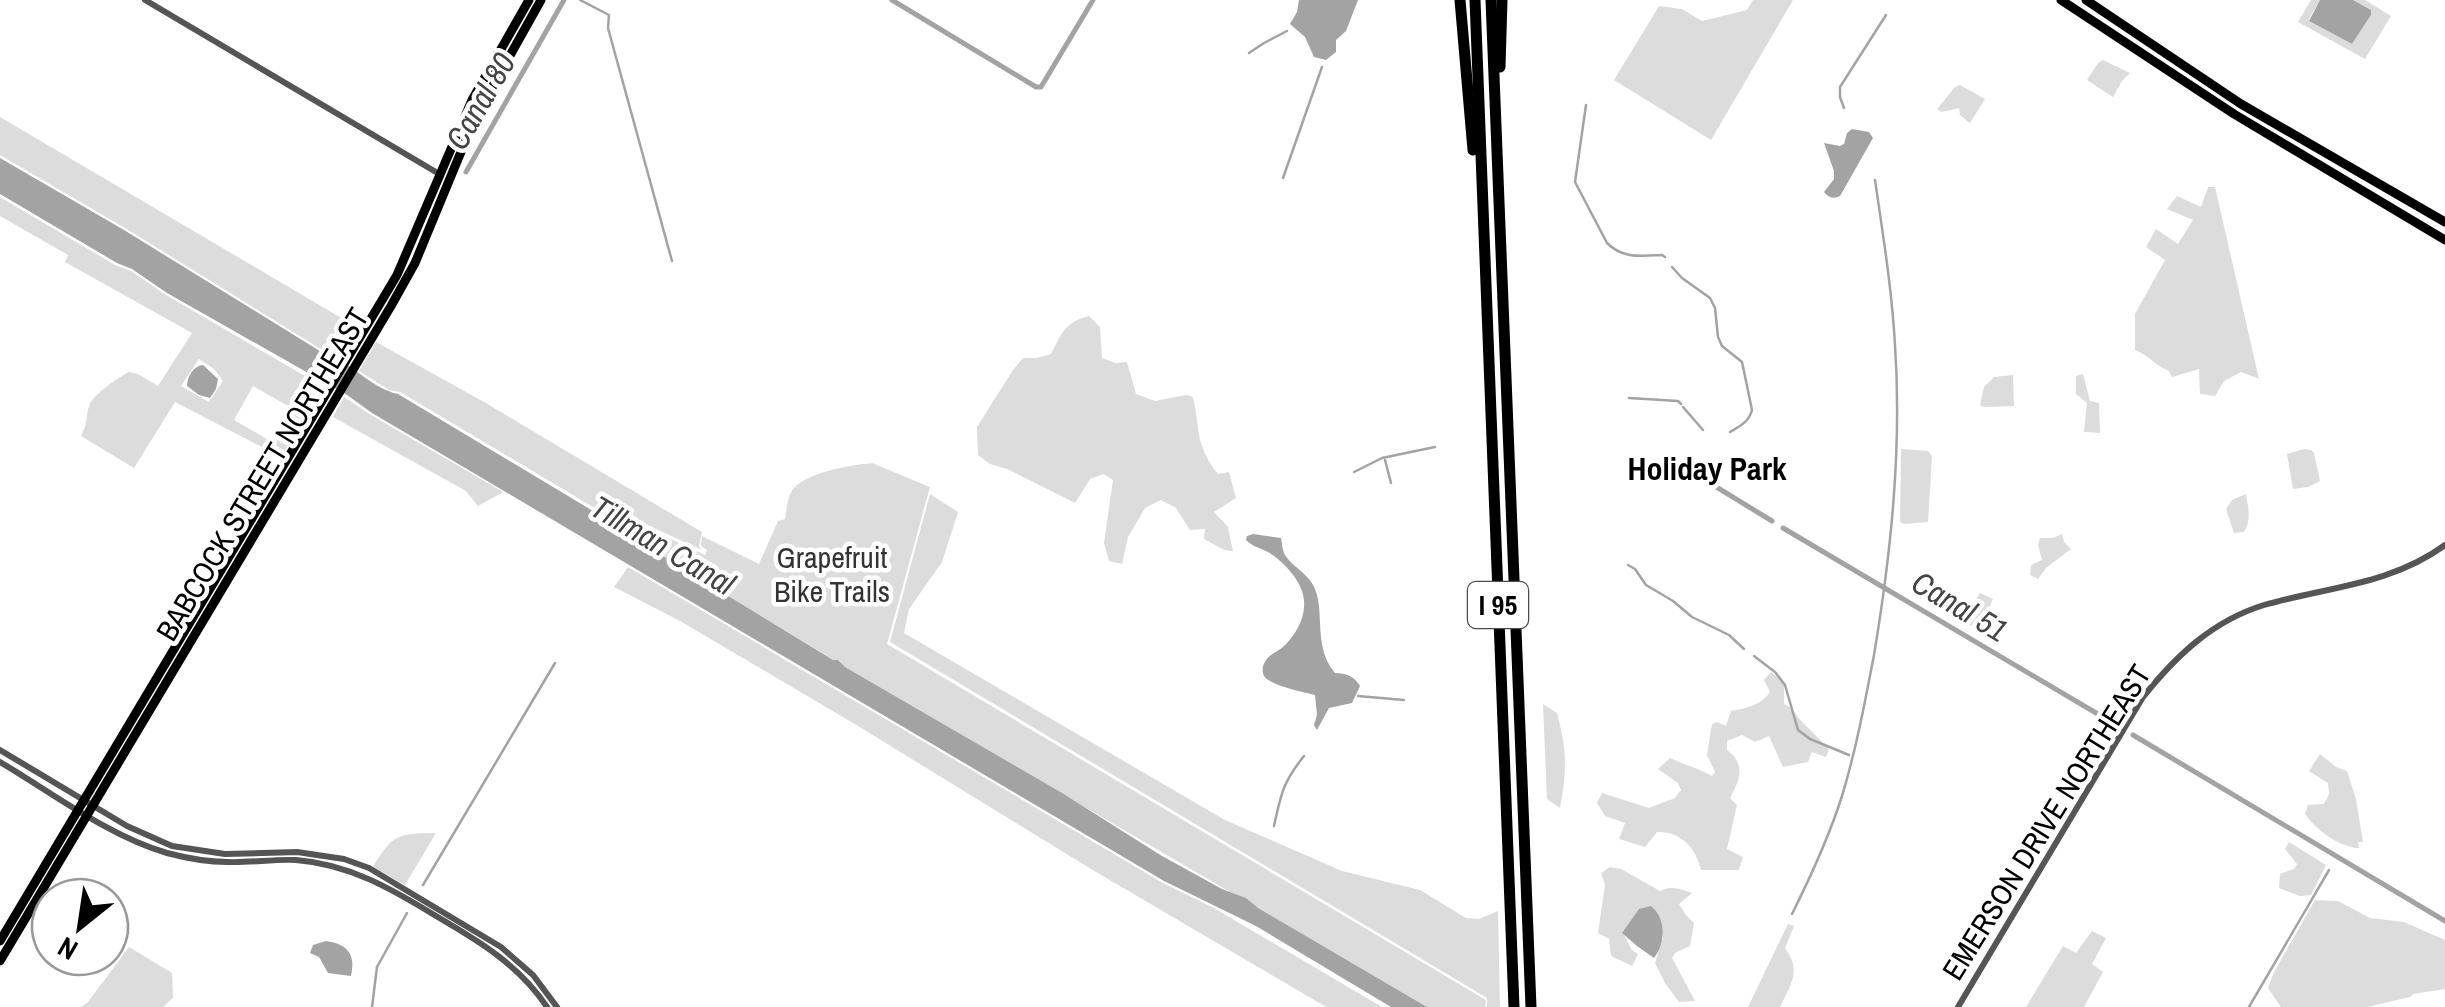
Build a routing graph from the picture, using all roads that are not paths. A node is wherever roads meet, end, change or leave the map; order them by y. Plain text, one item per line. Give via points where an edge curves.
1 (145, 0) edge
2 (529, 0) edge
3 (541, 0) edge
4 (1460, 0) edge
5 (1475, 0) edge
6 (1490, 0) edge
7 (1502, 0) edge
8 (2061, 0) edge
9 (2086, 0) edge
10 (2077, 10) junction
11 (2100, 10) junction
12 (1496, 116) junction
13 (445, 177) junction
14 (1482, 204) junction
15 (2424, 210) junction
16 (2445, 222) edge
17 (2417, 223) junction
18 (2445, 240) edge
19 (2445, 545) edge
20 (0, 750) edge
21 (0, 762) edge
22 (85, 807) junction
23 (0, 942) edge
24 (0, 961) edge
25 (1961, 1006) edge
26 (547, 1007) edge
27 (557, 1007) edge
28 (1514, 1007) edge
29 (1531, 1007) edge

1 - 13 street
2 - 13 main road, BABCOCK STREET NORTHEAST via 472,100
3 - 13 main road, BABCOCK STREET NORTHEAST
4 - 14 highway
5 - 14 highway, I 95
6 - 12 highway, I 95
7 - 12 highway
8 - 10 main road
9 - 11 main road
10 - 11 main road
10 - 17 main road
11 - 15 main road via 2241,104
12 - 29 highway, I 95
13 - 22 main road, BABCOCK STREET NORTHEAST via 414,263
14 - 28 highway, I 95
15 - 16 main road
15 - 17 main road
17 - 18 main road
19 - 25 street, EMERSON DRIVE NORTHEAST via 2389,574 2237,616 2173,661 2144,697
20 - 22 street
21 - 22 street
22 - 23 main road, BABCOCK STREET NORTHEAST
22 - 24 main road, BABCOCK STREET NORTHEAST
22 - 26 street via 136,842 180,856 316,862 366,876 498,954
22 - 27 street via 172,846 226,854 297,852 370,868 501,947

